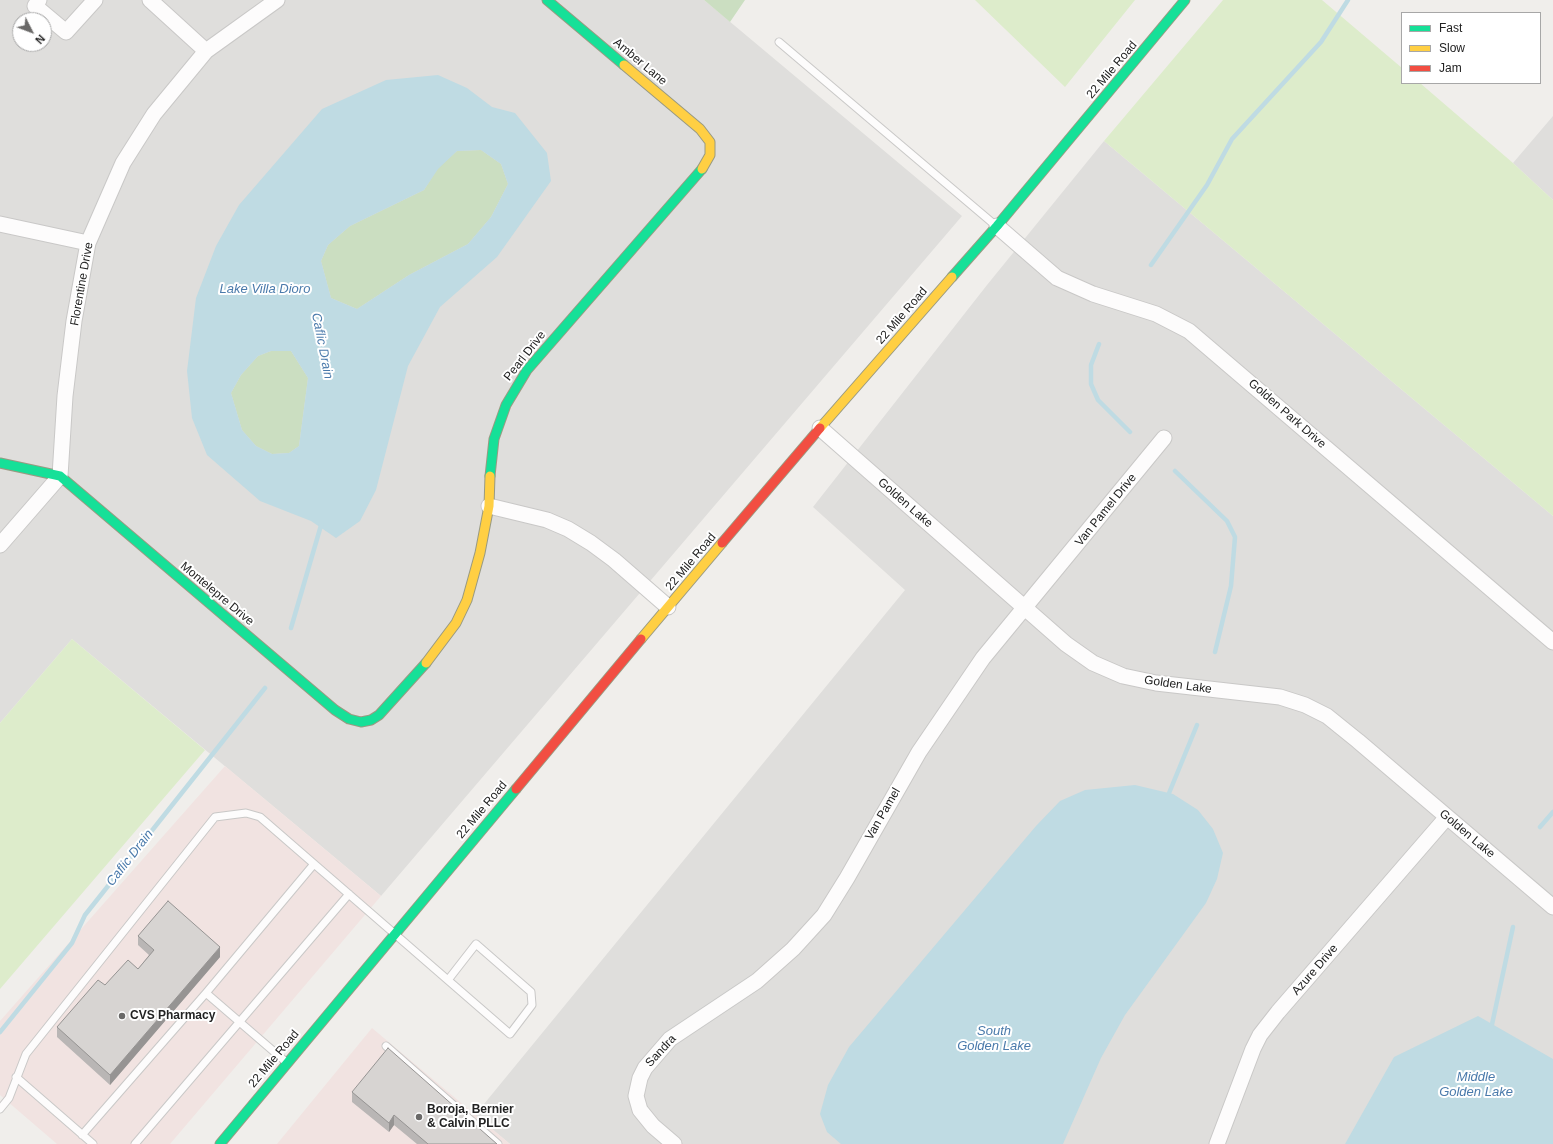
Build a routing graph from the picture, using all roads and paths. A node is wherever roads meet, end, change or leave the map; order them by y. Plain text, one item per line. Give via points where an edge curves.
1 (39, 0) edge
2 (95, 0) edge
3 (150, 0) edge
4 (277, 0) edge
5 (547, 0) edge
6 (1185, 0) edge
7 (779, 42) dead end
8 (206, 51) junction
9 (711, 148) joint
10 (0, 224) edge
11 (996, 226) junction
12 (88, 243) junction
13 (820, 428) junction
14 (1164, 438) dead end
15 (0, 463) edge
16 (60, 476) junction
17 (489, 506) junction
18 (0, 545) edge
19 (1048, 581) joint
20 (668, 607) junction
21 (1024, 608) junction
22 (1553, 642) edge
23 (410, 684) joint
24 (1447, 817) junction
25 (314, 864) junction
26 (349, 894) junction
27 (1553, 907) edge
28 (394, 933) junction
29 (448, 980) junction
30 (206, 993) junction
31 (239, 1022) junction
32 (695, 1022) joint
33 (386, 1046) dead end
34 (286, 1062) junction
35 (16, 1078) junction
36 (0, 1109) edge
37 (82, 1135) junction
38 (93, 1144) edge
39 (135, 1144) edge
40 (220, 1144) edge
41 (498, 1144) edge
42 (674, 1144) edge
43 (1217, 1144) edge

1 - 2 street via 35,6 66,32
3 - 8 street
4 - 8 street, Florentine Drive
5 - 9 street, Amber Lane via 700,129 710,142
6 - 11 street, 22 Mile Road
7 - 11 lane
8 - 12 street, Florentine Drive via 154,114 131,151 109,192
9 - 17 street, Pearl Drive via 700,173 527,370 514,390 494,440 490,466
10 - 12 street
11 - 13 street, 22 Mile Road
11 - 22 street, Golden Park Drive via 1057,278 1093,294 1156,314 1190,331
12 - 16 street, Florentine Drive via 74,321
13 - 20 street, 22 Mile Road
13 - 21 street, Golden Lake
14 - 19 street, Van Pamel Drive
15 - 16 street, Montelepre Drive
16 - 18 street
16 - 23 street, Montelepre Drive via 335,710 349,719 361,722 371,720 390,706
17 - 20 street via 542,518 568,529 614,560
17 - 23 street, Pearl Drive via 467,600 449,635
19 - 21 street, Van Pamel
20 - 28 street, 22 Mile Road
21 - 24 street, Golden Lake via 1093,663 1123,676 1156,683 1280,697 1305,705 1326,716 1358,741
21 - 32 street, Van Pamel via 983,658 919,752 824,915 793,949 757,981
24 - 27 street, Golden Lake
24 - 43 street, Azure Drive via 1260,1036
25 - 26 lane
25 - 30 lane
25 - 35 lane via 260,817 246,813 215,817 26,1054
26 - 28 lane
26 - 31 lane
28 - 29 lane
28 - 34 street, 22 Mile Road
29 - 29 lane via 510,1034 532,1005 531,992 476,944
30 - 31 lane
30 - 37 lane
31 - 34 lane
31 - 39 lane
32 - 42 street, Sandra via 659,1050 640,1078 636,1096 644,1117
33 - 41 lane
34 - 40 street, 22 Mile Road
35 - 36 lane via 9,1098
35 - 37 lane
37 - 38 lane

